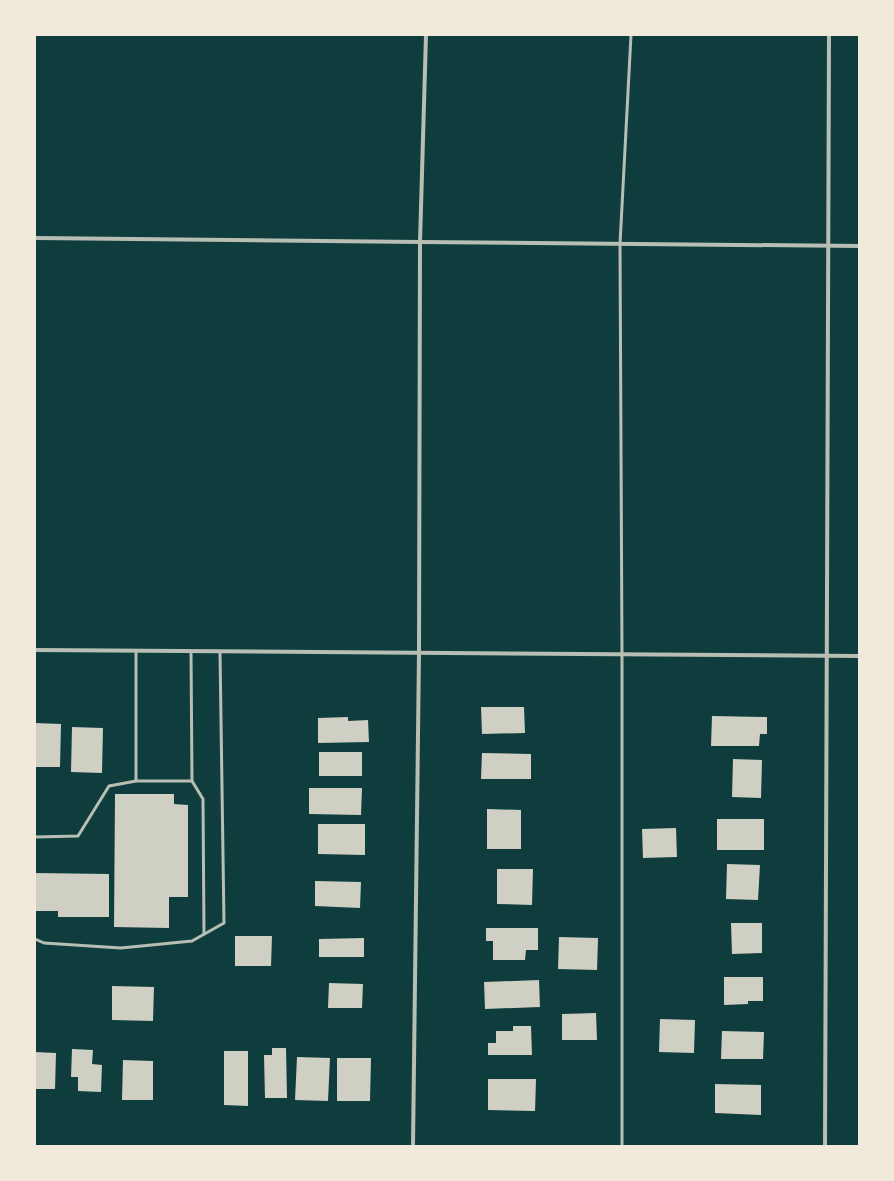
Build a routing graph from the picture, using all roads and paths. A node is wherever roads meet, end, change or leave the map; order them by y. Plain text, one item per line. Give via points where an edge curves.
1 (426, 35) edge
2 (631, 35) edge
3 (829, 35) edge
4 (35, 238) edge
5 (420, 242) junction
6 (620, 244) junction
7 (827, 246) junction
8 (859, 246) edge
9 (35, 650) edge
10 (136, 651) junction
11 (191, 651) junction
12 (220, 652) junction
13 (419, 653) junction
14 (622, 654) junction
15 (827, 656) junction
16 (859, 656) edge
17 (136, 781) junction
18 (192, 781) junction
19 (35, 837) edge
20 (204, 934) junction
21 (35, 939) edge
22 (413, 1146) edge
23 (622, 1146) edge
24 (825, 1146) edge

1 - 5 street
2 - 6 lane
3 - 7 street
4 - 5 street
5 - 6 street
5 - 13 street
6 - 7 street
6 - 14 lane
7 - 8 street
7 - 15 street
9 - 10 street
10 - 11 street
10 - 17 lane
11 - 12 street
11 - 18 lane
12 - 13 street
12 - 20 lane via 224,923
13 - 14 street
13 - 22 street
14 - 15 street
14 - 23 lane
15 - 16 street
15 - 24 street
17 - 18 lane
17 - 19 lane via 109,786 78,836
18 - 20 lane via 203,799
20 - 21 lane via 192,942 121,948 44,943

